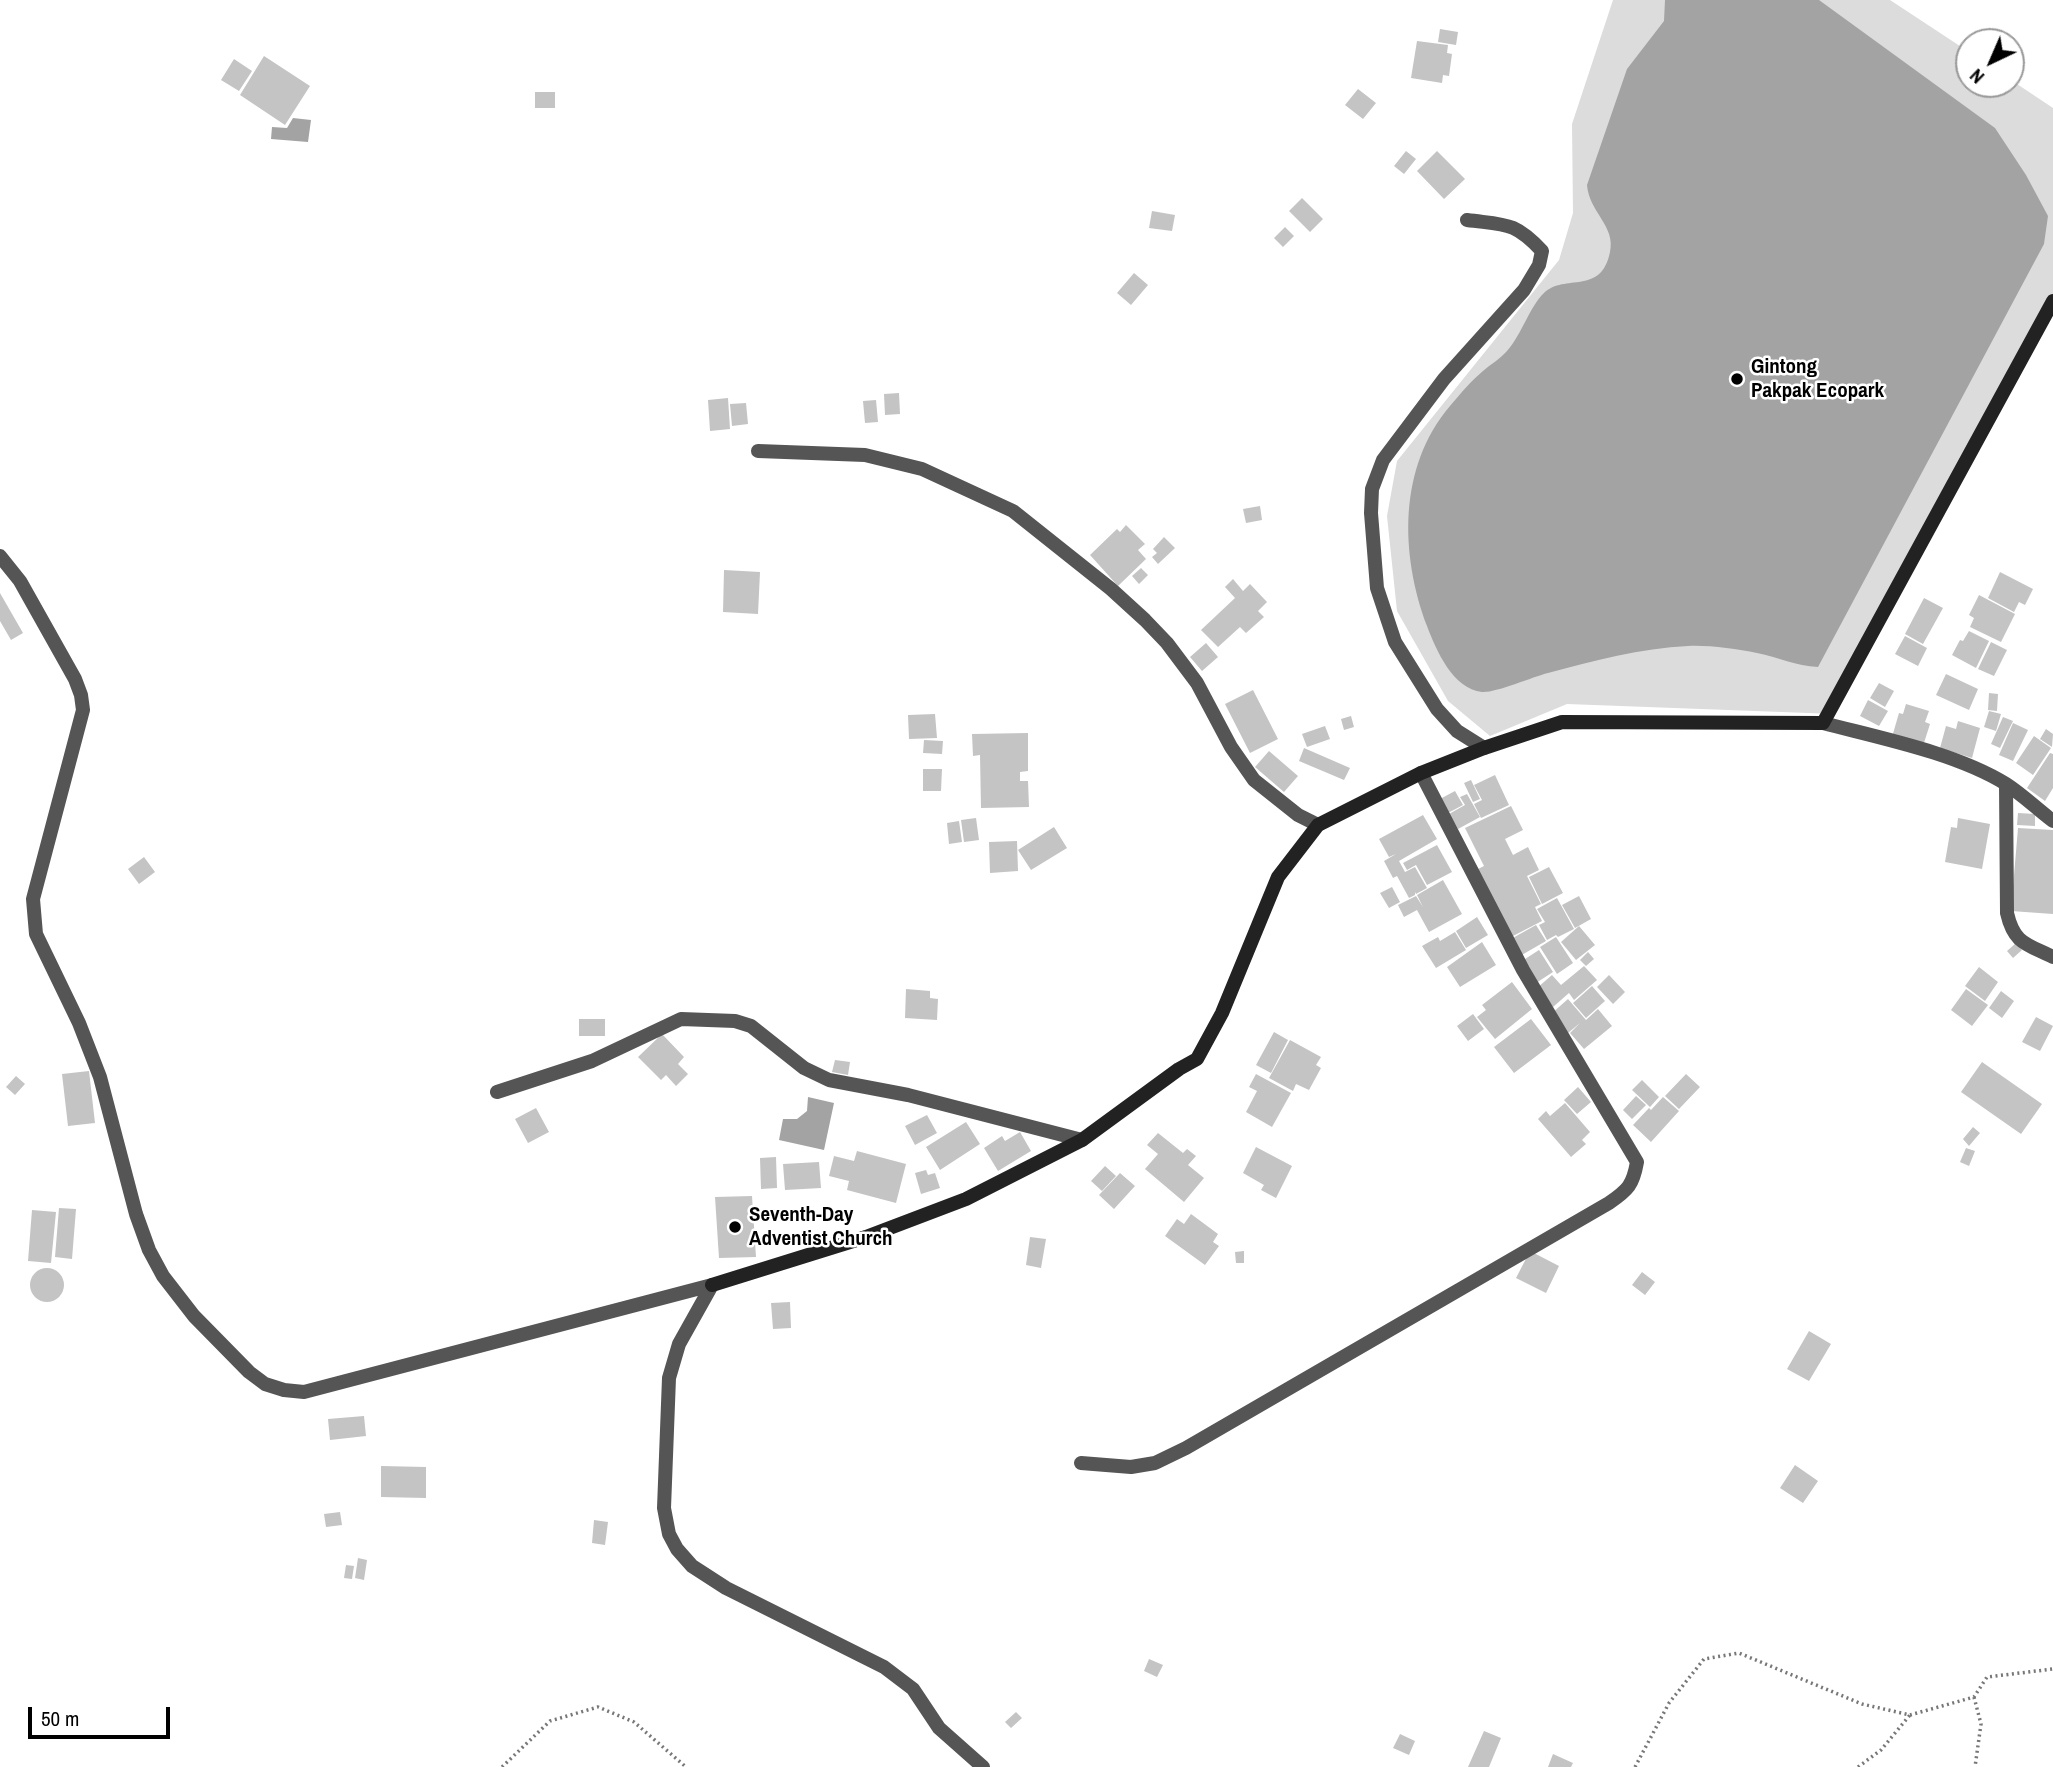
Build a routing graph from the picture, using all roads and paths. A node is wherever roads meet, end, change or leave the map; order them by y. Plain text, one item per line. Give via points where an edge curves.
1 (1467, 220) dead end
2 (2053, 301) edge
3 (758, 451) dead end
4 (0, 556) edge
5 (1823, 723) junction
6 (1484, 748) junction
7 (1422, 773) junction
8 (2006, 784) junction
9 (2053, 821) edge
10 (1318, 825) junction
11 (2053, 957) edge
12 (496, 1092) dead end
13 (1082, 1140) junction
14 (712, 1285) junction
15 (1081, 1463) dead end
16 (2053, 1669) edge
17 (1974, 1697) junction
18 (1910, 1714) junction
19 (502, 1767) edge
20 (686, 1767) edge
21 (983, 1767) edge
22 (1635, 1767) edge
23 (1858, 1767) edge
24 (1975, 1767) edge

1 - 6 street via 1512,226 1527,235 1542,251 1539,265 1524,290 1444,379 1383,460 1372,489 1371,513 1377,588 1395,642 1437,709 1457,731
2 - 5 street
3 - 10 street via 864,455 922,469 1013,511 1145,620 1197,683 1254,780
4 - 14 street via 20,581 82,695 83,710 33,899 36,934 100,1077 149,1250 180,1300 248,1371 265,1384 304,1392
5 - 6 street via 1562,722
5 - 8 street via 1943,757
6 - 7 street
7 - 10 street
7 - 15 street via 1523,970 1637,1162 1634,1180 1609,1203 1186,1448 1155,1463
8 - 9 street
8 - 11 street via 2010,930 2021,942
10 - 13 street via 1278,877 1222,1013 1197,1059
12 - 13 street via 592,1061 681,1019 735,1021 751,1026 804,1068 829,1080 908,1095
13 - 14 street via 954,1203 866,1237
14 - 21 street via 679,1344 669,1378 664,1508 677,1549 692,1566 726,1588 901,1678 939,1728
16 - 17 path via 1987,1677
17 - 18 path
17 - 24 path via 1981,1724
18 - 22 path via 1862,1703 1739,1653 1704,1659 1669,1703
18 - 23 path via 1881,1750
19 - 20 path via 550,1721 598,1707 634,1722

